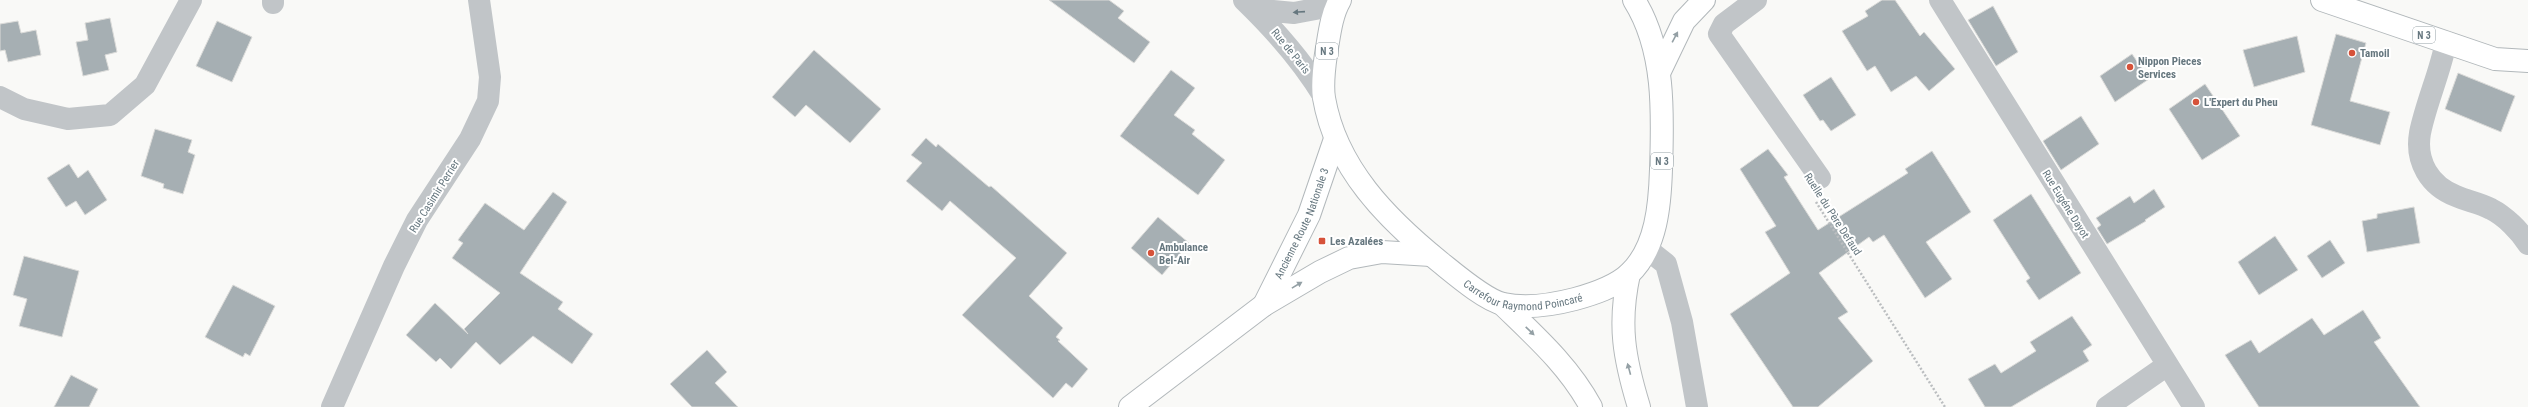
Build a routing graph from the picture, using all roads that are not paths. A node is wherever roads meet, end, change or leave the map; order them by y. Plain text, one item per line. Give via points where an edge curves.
1 (191, 0) edge
2 (479, 0) edge
3 (1634, 0) edge
4 (1703, 0) edge
5 (1756, 0) edge
6 (1940, 0) edge
7 (2322, 0) edge
8 (1339, 3) edge
9 (1248, 4) edge
10 (2446, 42) junction
11 (2528, 61) edge
12 (1659, 73) junction
13 (0, 97) edge
14 (1324, 97) junction
15 (1335, 139) junction
16 (1816, 187) road end
17 (2528, 244) edge
18 (1647, 249) junction
19 (1431, 255) junction
20 (1629, 274) junction
21 (1502, 304) junction
22 (1264, 305) junction
23 (2166, 366) junction
24 (332, 407) edge
25 (1130, 407) edge
26 (1592, 407) edge
27 (1639, 407) edge
28 (1697, 407) edge
29 (2107, 407) edge
30 (2194, 407) edge

1 - 13 street via 144,85 110,114 68,119 24,109
2 - 24 street, Rue Casimir Perrier via 490,77 488,101 470,139 414,226
3 - 12 main road, Carrefour Raymond Poincaré / N 3 via 1652,42
12 -> 4 main road, N 3 via 1684,21
5 - 16 street via 1724,24 1719,34
6 - 23 street, Rue Eugéne Dayot
7 - 10 main road, N 3
8 -> 9 street, Rue de Paris via 1294,13
8 - 14 main road, Carrefour Raymond Poincaré / N 3 via 1329,37
9 - 14 street, Rue de Paris via 1286,42 1308,70
10 - 11 main road, N 3 via 2495,59
10 - 17 street via 2420,133 2419,149 2422,164 2430,178 2441,188 2491,209 2521,233
12 - 18 main road, Carrefour Raymond Poincaré / N 3 via 1661,194 1656,222
14 - 15 main road, Carrefour Raymond Poincaré / N 3
15 - 19 main road, Carrefour Raymond Poincaré / N 3 via 1343,157 1372,197
15 - 22 main road, Ancienne Route Nationale 3 via 1309,215
18 - 20 main road, Carrefour Raymond Poincaré / N 3
18 - 28 street via 1666,264 1682,322
19 - 21 main road, Carrefour Raymond Poincaré / N 3 via 1465,282
22 -> 19 main road, Ancienne Route Nationale 3 via 1349,258 1382,252
20 - 21 main road, Carrefour Raymond Poincaré / N 3 via 1597,292 1561,303 1532,307
27 -> 20 main road, N 3 via 1626,360 1622,318
21 -> 26 main road, N 3 via 1549,349 1579,385
22 - 25 main road, Ancienne Route Nationale 3
23 - 29 street
23 - 30 street, Rue Eugéne Dayot

